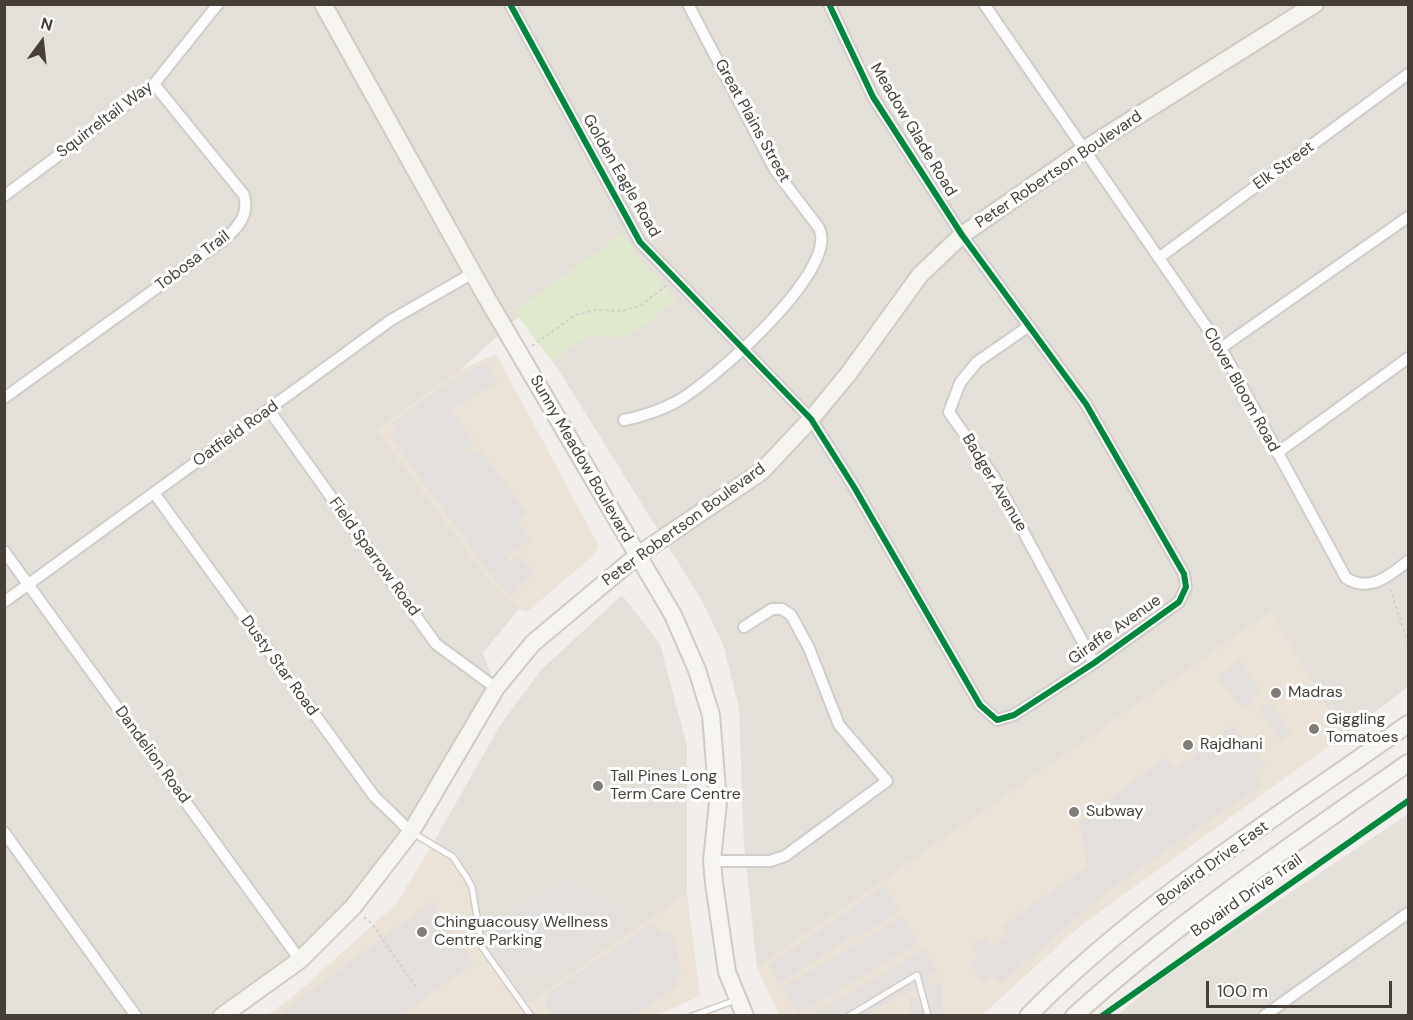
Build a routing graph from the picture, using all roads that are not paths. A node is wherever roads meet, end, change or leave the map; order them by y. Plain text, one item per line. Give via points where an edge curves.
1 (218, 4) edge
2 (323, 4) edge
3 (510, 4) edge
4 (688, 4) edge
5 (829, 4) edge
6 (984, 4) edge
7 (1315, 4) edge
8 (1408, 74) edge
9 (154, 84) junction
10 (1085, 150) junction
11 (4, 196) edge
12 (1408, 217) edge
13 (962, 235) junction
14 (1160, 257) junction
15 (473, 273) junction
16 (1029, 326) junction
17 (743, 348) junction
18 (1221, 348) junction
19 (1408, 358) edge
20 (4, 398) edge
21 (269, 410) junction
22 (811, 419) junction
23 (624, 420) dead end
24 (1277, 453) junction
25 (154, 493) junction
26 (4, 551) edge
27 (638, 555) junction
28 (1408, 561) edge
29 (29, 585) junction
30 (4, 602) edge
31 (744, 627) dead end
32 (1094, 663) junction
33 (496, 688) junction
34 (1408, 724) edge
35 (1408, 763) edge
36 (4, 832) edge
37 (411, 832) junction
38 (712, 861) junction
39 (1408, 913) edge
40 (300, 960) junction
41 (737, 1000) junction
42 (1279, 1011) edge
43 (136, 1016) edge
44 (222, 1016) edge
45 (531, 1016) edge
46 (692, 1016) edge
47 (745, 1016) edge
48 (849, 1016) edge
49 (928, 1016) edge
50 (1028, 1016) edge
51 (1074, 1016) edge
52 (1264, 1016) edge

1 - 9 street, Squirreltail Way
2 - 15 street, Sunny Meadow Boulevard
3 - 17 street, Golden Eagle Road via 640,242
4 - 17 street, Great Plains Street via 775,170 824,236 822,247 793,299
5 - 13 street, Meadow Glade Road via 873,97
6 - 10 street, Clover Bloom Road
7 - 10 street, Peter Robertson Boulevard
8 - 14 street, Elk Street
9 - 11 street, Squirreltail Way
9 - 20 street, Tobosa Trail via 244,195 247,205 241,224
10 - 13 street, Peter Robertson Boulevard
10 - 14 street, Clover Bloom Road
12 - 18 street
13 - 16 street, Giraffe Avenue
13 - 22 street, Peter Robertson Boulevard via 920,275
14 - 18 street, Clover Bloom Road
15 - 21 street, Oatfield Road via 391,320
15 - 27 street, Sunny Meadow Boulevard
16 - 32 street, Badger Avenue via 977,362 960,383 949,412 994,477
16 - 32 street, Giraffe Avenue via 1086,404 1184,574 1186,587 1179,602
17 - 22 street, Golden Eagle Road
17 - 23 street via 679,400 650,415
18 - 24 street, Clover Bloom Road
19 - 24 street
21 - 25 street, Oatfield Road
21 - 33 street, Field Sparrow Road via 436,644
22 - 27 street, Peter Robertson Boulevard via 761,472
22 - 32 street, Giraffe Avenue via 980,705 997,720 1014,715
24 - 28 street, Clover Bloom Road via 1347,578 1357,585 1373,584
25 - 29 street, Oatfield Road
25 - 37 street, Dusty Star Road via 374,796
26 - 29 street, Dandelion Road
27 - 33 street, Peter Robertson Boulevard via 533,643
27 - 38 street, Sunny Meadow Boulevard via 673,615 698,670 711,715 718,802
29 - 30 street, Oatfield Road
29 - 40 street, Dandelion Road
31 - 38 street via 772,609 782,609 791,615 809,648 839,725 887,781 785,856 770,861
33 - 37 street, Peter Robertson Boulevard
34 - 50 street, Bovaird Drive East via 1198,872 1099,951
35 - 51 street, Bovaird Drive East via 1182,926
36 - 43 street
37 - 40 street, Peter Robertson Boulevard via 352,907
37 - 45 lane via 453,856 472,887 482,947
38 - 41 street, Sunny Meadow Boulevard via 727,972
39 - 42 street
40 - 44 street, Peter Robertson Boulevard
41 - 46 lane
41 - 47 street, Sunny Meadow Boulevard
42 - 52 street
48 - 49 lane via 918,975

